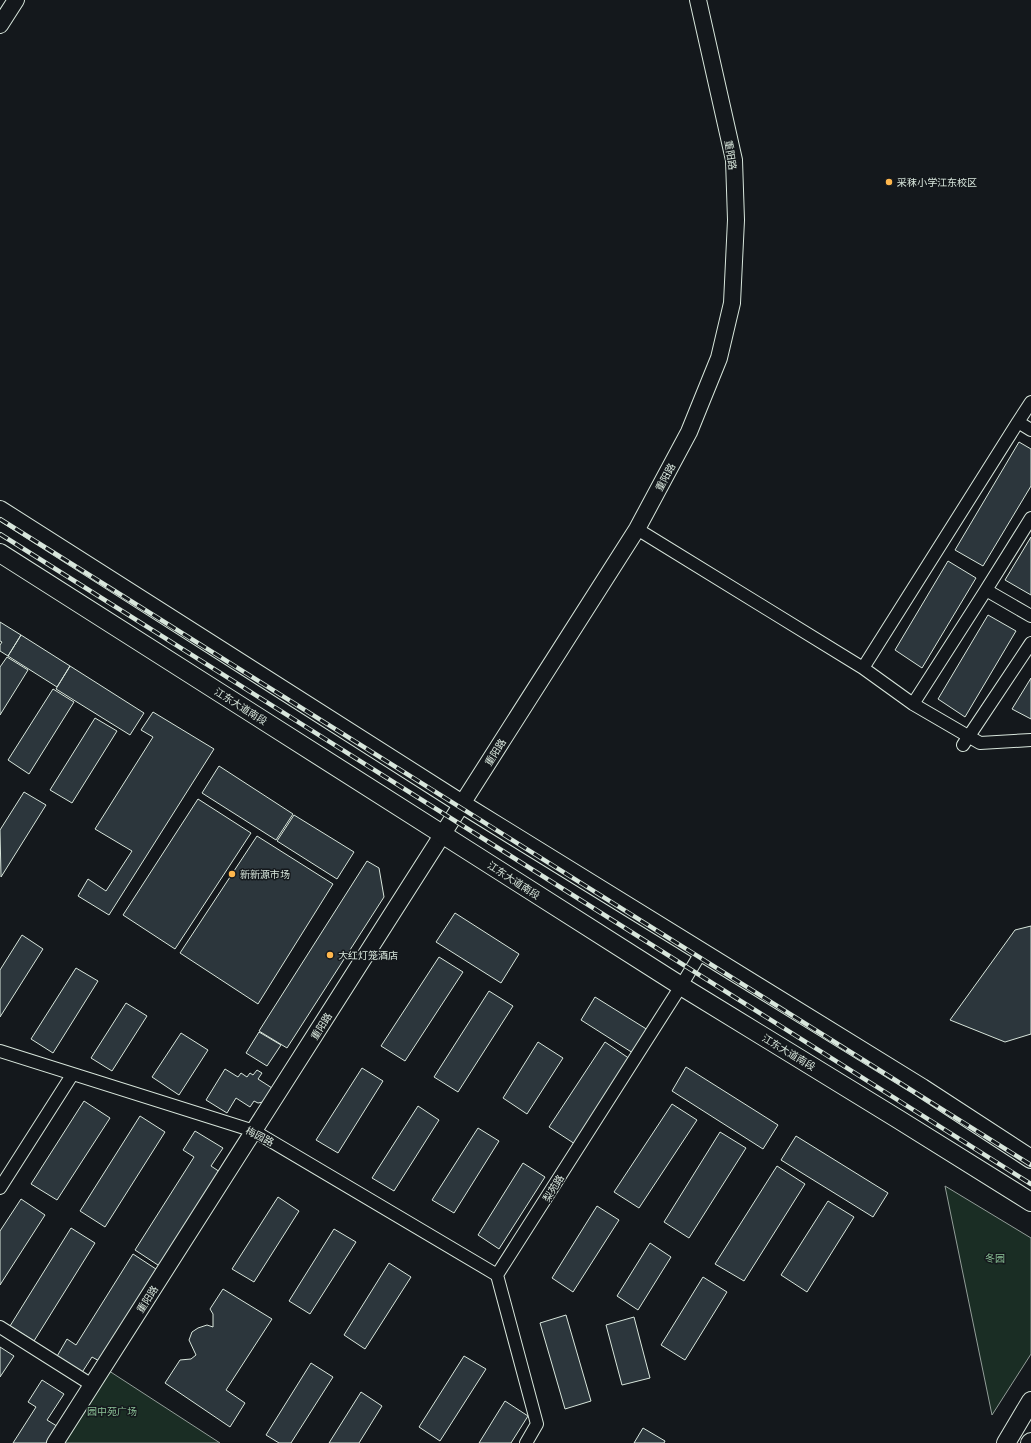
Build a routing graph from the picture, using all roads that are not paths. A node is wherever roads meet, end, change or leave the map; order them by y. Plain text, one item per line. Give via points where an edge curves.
1 (16, 0) edge
2 (698, 0) edge
3 (0, 26) edge
4 (1031, 402) edge
5 (1018, 422) junction
6 (1031, 430) edge
7 (0, 510) edge
8 (1031, 518) edge
9 (637, 529) junction
10 (0, 553) edge
11 (986, 590) junction
12 (1031, 616) edge
13 (1031, 643) edge
14 (863, 668) junction
15 (913, 704) junction
16 (1031, 740) edge
17 (966, 741) junction
18 (462, 804) junction
19 (443, 834) junction
20 (702, 952) junction
21 (681, 986) junction
22 (0, 1051) edge
23 (72, 1075) junction
24 (254, 1131) junction
25 (1031, 1158) edge
26 (0, 1188) edge
27 (1031, 1202) edge
28 (497, 1275) junction
29 (0, 1327) edge
30 (92, 1385) junction
31 (1031, 1401) edge
32 (55, 1443) edge
33 (526, 1443) edge
34 (1006, 1443) edge

1 - 3 street
2 - 9 street, 重阳路 via 734,160 736,220 732,303 719,358 689,432
4 - 5 street
5 - 6 street
5 - 14 street
7 - 18 main road
8 - 11 street
9 - 14 street
9 - 18 street, 重阳路
10 - 19 main road, 江东大道南段
11 - 12 street
11 - 15 street
13 - 17 street
14 - 15 street
15 - 17 street
16 - 17 street via 980,743
18 - 19 street, 重阳路
18 - 20 main road
19 - 21 main road, 江东大道南段
19 - 24 street, 重阳路
20 - 21 street, 梨苑路
20 - 25 main road
21 - 27 main road, 江东大道南段
21 - 28 street, 梨苑路
22 - 23 street, 梅园路
23 - 24 street, 梅园路
23 - 26 street
24 - 28 street, 梅园路
24 - 30 street, 重阳路
28 - 33 street via 537,1424
29 - 30 street
30 - 32 street, 重阳路
31 - 34 main road

